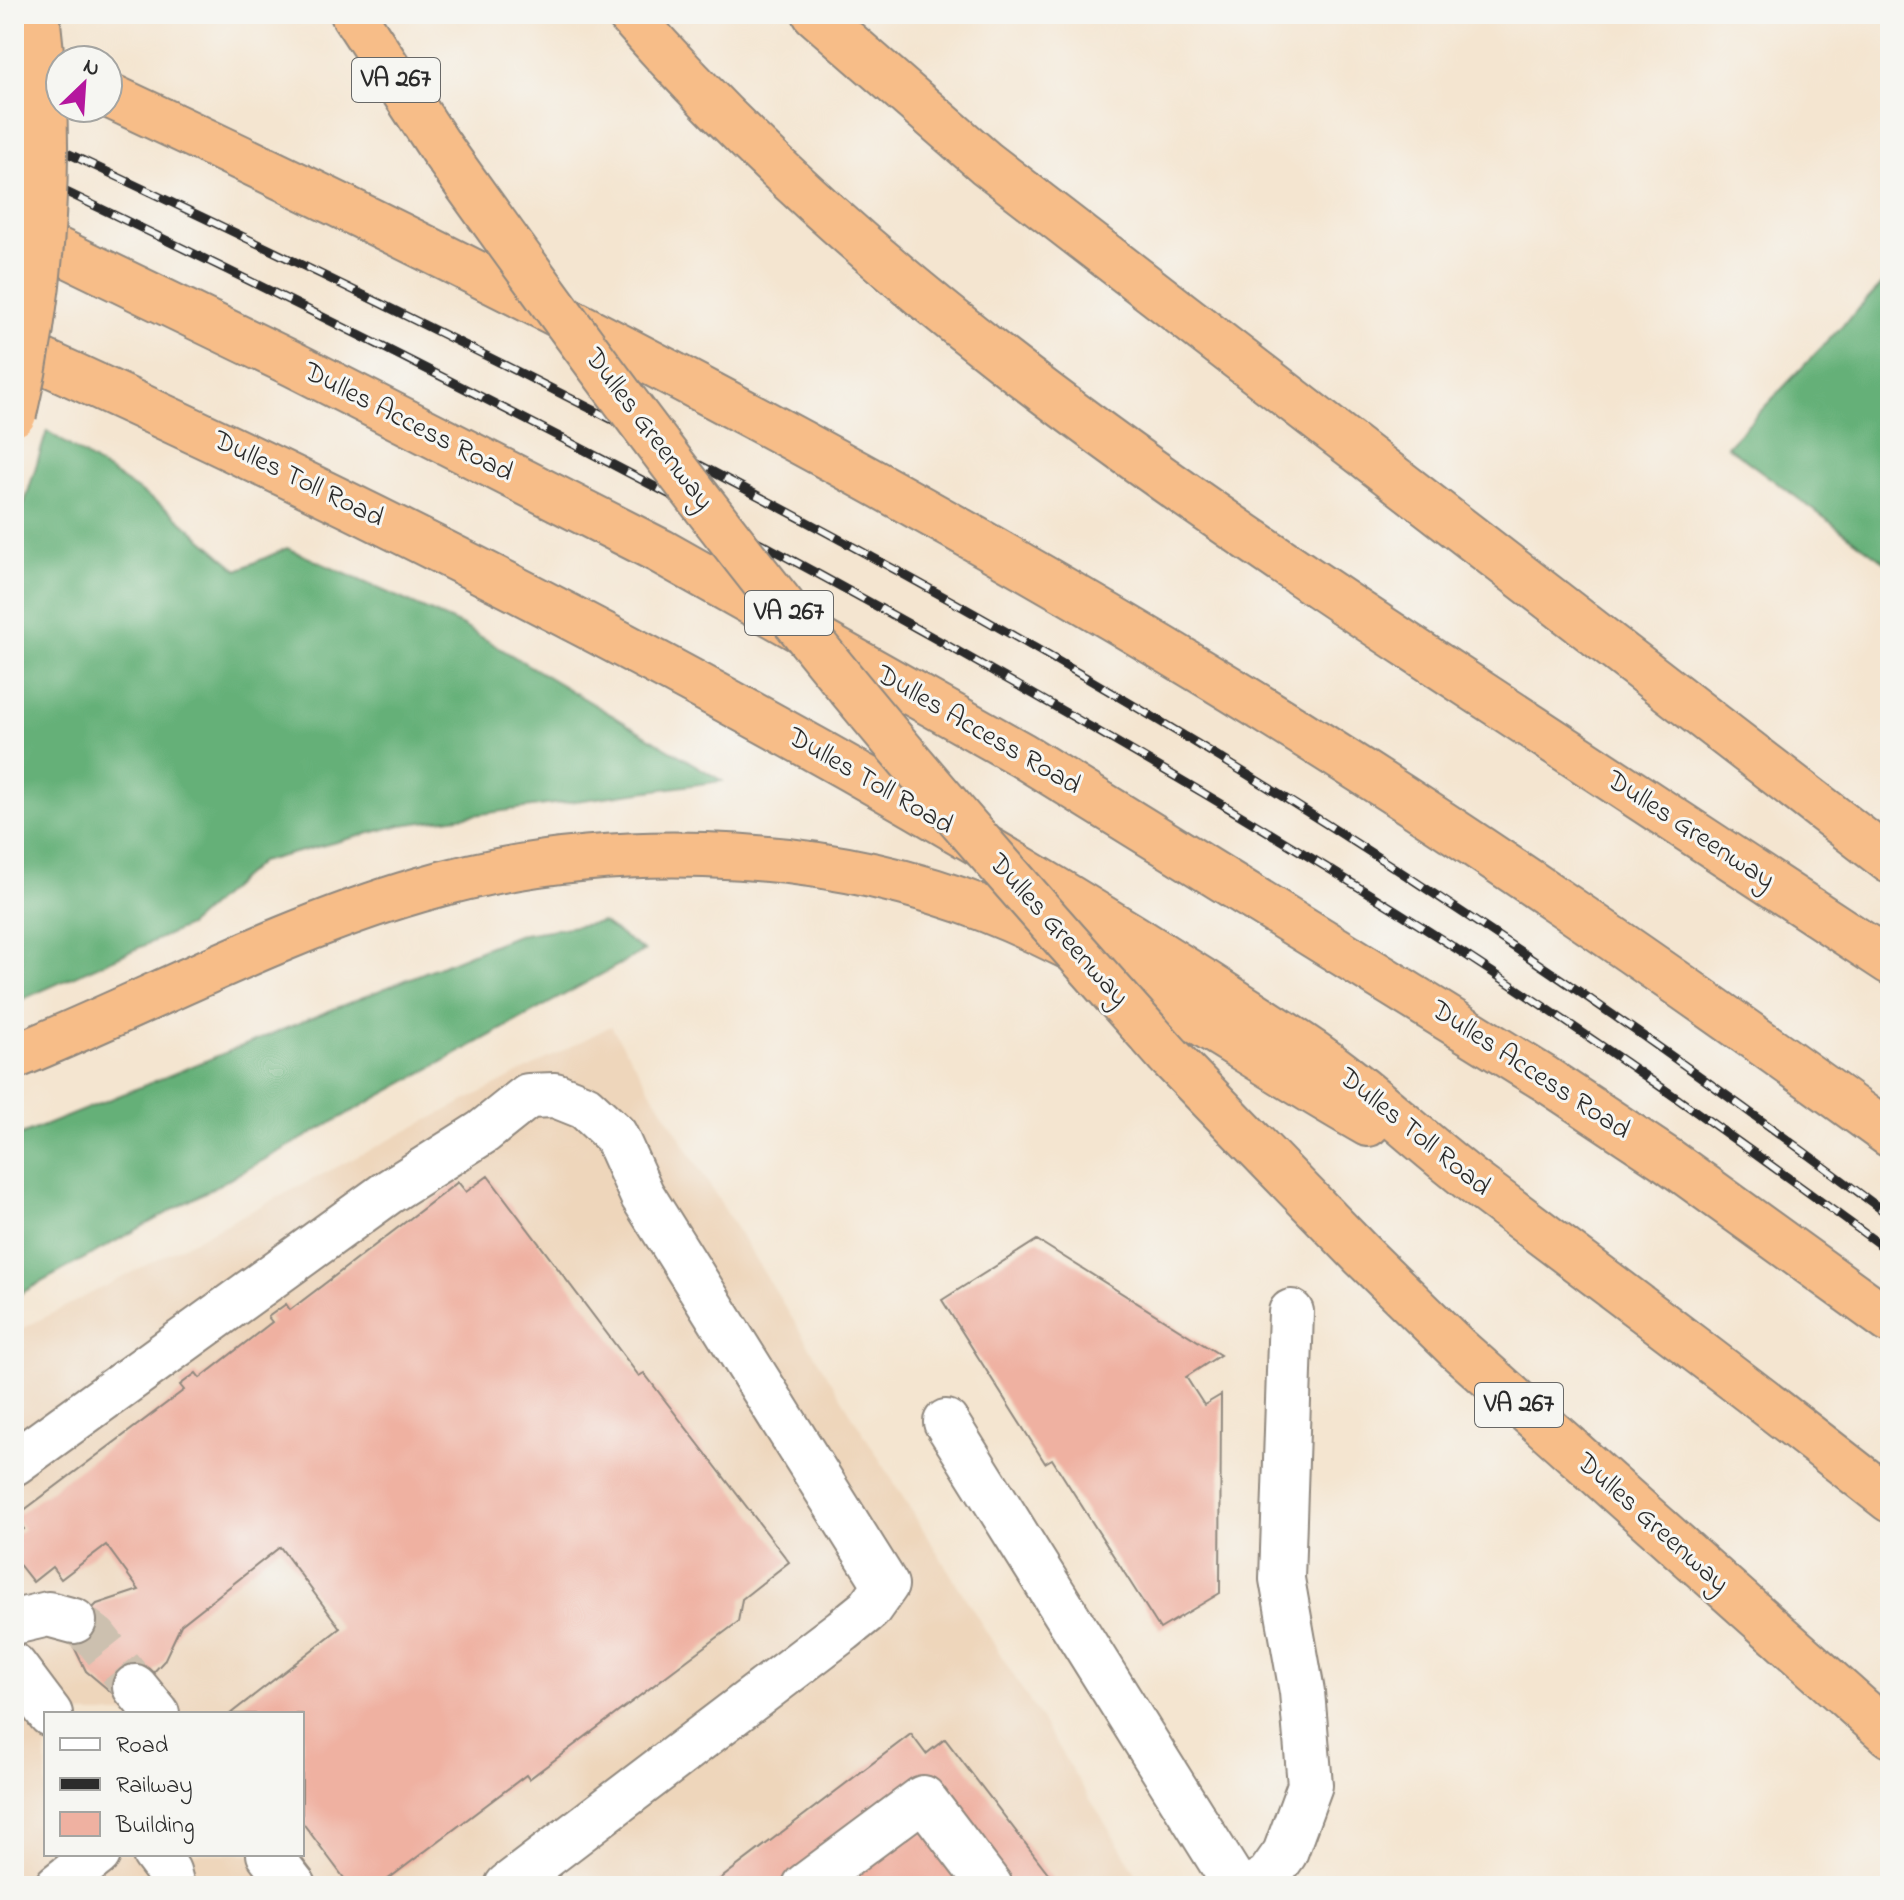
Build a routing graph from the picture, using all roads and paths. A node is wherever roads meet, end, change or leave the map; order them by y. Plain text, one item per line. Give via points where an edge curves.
1 (37, 14) edge
2 (353, 14) edge
3 (629, 14) edge
4 (815, 14) edge
5 (14, 44) edge
6 (14, 53) edge
7 (44, 62) edge
8 (44, 65) edge
9 (124, 103) edge
10 (14, 229) edge
11 (14, 248) edge
12 (171, 307) junction
13 (14, 348) edge
14 (14, 414) edge
15 (1890, 861) edge
16 (1890, 962) edge
17 (14, 1057) edge
18 (1890, 1135) edge
19 (1479, 1187) junction
20 (1291, 1312) dead end
21 (1890, 1321) edge
22 (946, 1422) dead end
23 (14, 1463) edge
24 (1890, 1500) edge
25 (74, 1621) tunnel mouth
26 (14, 1622) edge
27 (14, 1666) edge
28 (48, 1712) edge
29 (1890, 1735) edge
30 (95, 1856) edge
31 (157, 1856) edge
32 (271, 1856) edge
33 (57, 1886) edge
34 (172, 1886) edge
35 (294, 1886) edge
36 (507, 1886) edge
37 (805, 1886) edge
38 (990, 1886) edge
39 (1236, 1886) edge
40 (1252, 1886) edge

1 - 14 highway, bridge via 44,125 42,212 31,331
2 - 29 highway, Dulles Greenway / VA 267, bridge via 440,147 598,365 803,630 944,801 1168,1055 1458,1349
3 - 16 highway, Dulles Greenway via 803,194 957,326 1062,407 1295,570
4 - 15 highway via 986,163
5 - 7 highway
6 - 8 highway
9 - 18 highway via 612,340 1100,612 1222,684 1519,876
10 - 12 highway, Dulles Access Road
11 - 12 highway
12 - 21 highway, Dulles Access Road via 660,551 1022,755 1544,1078
13 - 19 highway, Dulles Toll Road via 425,541 656,660 906,801 1308,1049
17 - 19 highway via 299,933 419,890 564,861 671,855 750,859 834,869 989,910 1146,991
19 - 24 highway, Dulles Toll Road
20 - 40 lane via 1282,1579 1302,1692 1310,1785 1285,1853 1268,1877
22 - 39 lane
23 - 36 lane via 528,1096 555,1095 585,1107 615,1135 642,1195 886,1585 869,1609 843,1630
25 - 26 lane via 48,1614
27 - 28 lane
30 - 33 lane
31 - 34 lane
32 - 35 lane
37 - 38 lane via 923,1798

